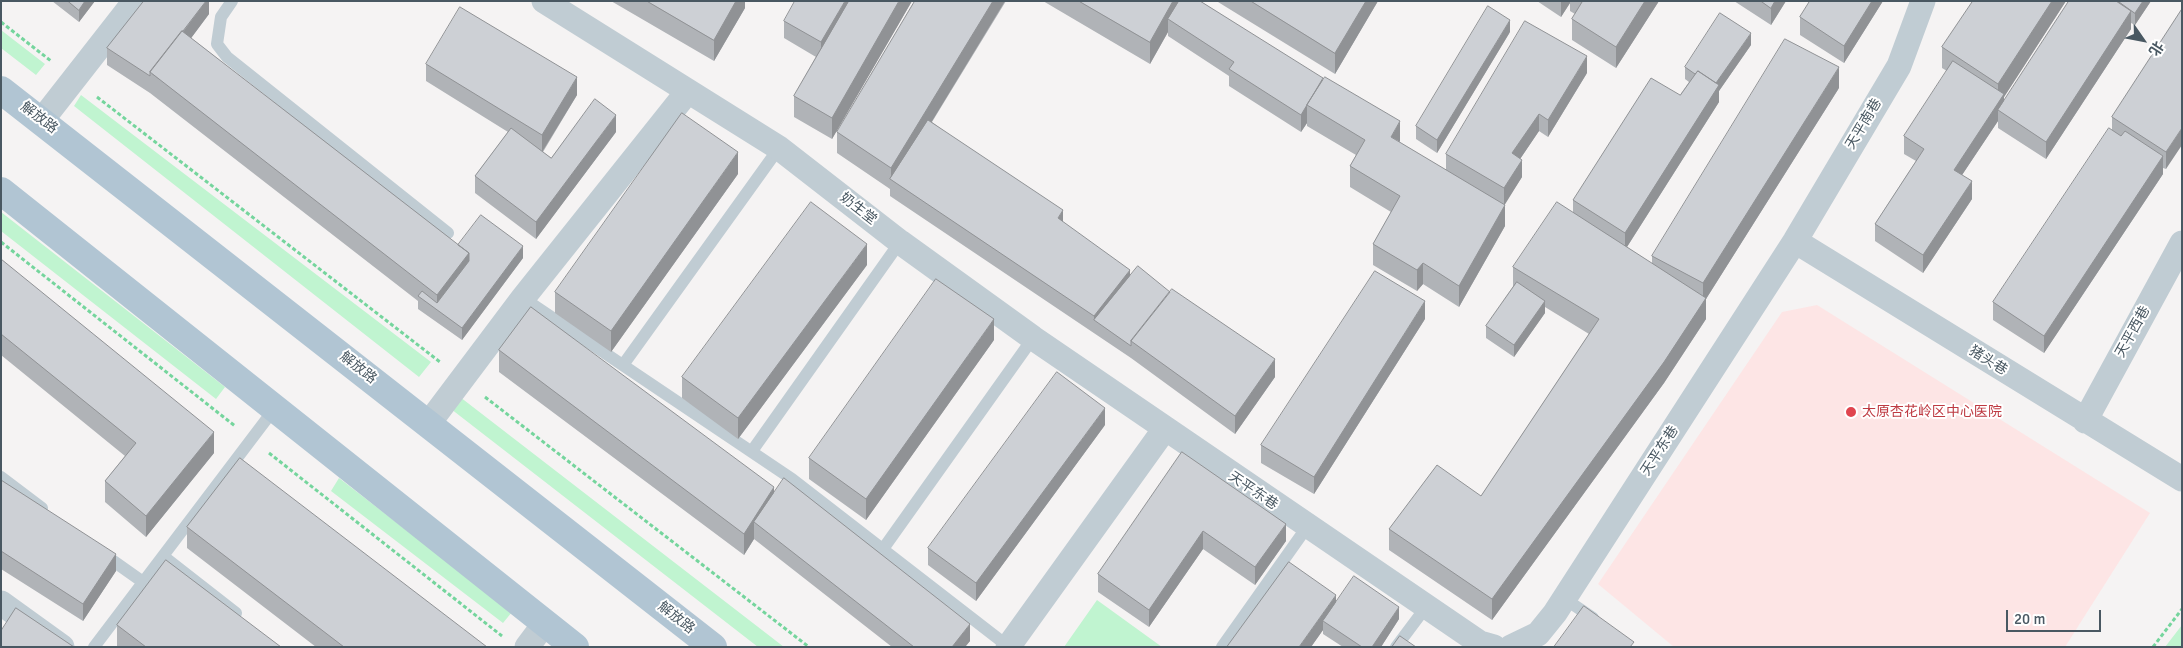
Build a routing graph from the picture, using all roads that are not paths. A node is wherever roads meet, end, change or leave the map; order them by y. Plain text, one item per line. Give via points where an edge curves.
1 (135, 1) edge
2 (232, 1) edge
3 (544, 1) edge
4 (1923, 1) edge
5 (1, 90) edge
6 (688, 91) junction
7 (42, 120) junction
8 (779, 148) junction
9 (1, 191) edge
10 (448, 233) dead end
11 (1795, 241) junction
12 (900, 242) junction
13 (2182, 243) edge
14 (523, 298) junction
15 (1033, 338) junction
16 (623, 365) junction
17 (275, 408) junction
18 (2085, 420) junction
19 (429, 424) junction
20 (1164, 430) junction
21 (752, 451) junction
22 (1, 477) edge
23 (2182, 479) edge
24 (56, 518) edge
25 (1307, 527) junction
26 (96, 547) edge
27 (882, 549) junction
28 (163, 556) junction
29 (142, 582) junction
30 (1565, 599) junction
31 (1, 603) edge
32 (1426, 607) junction
33 (248, 622) edge
34 (545, 623) junction
35 (1605, 626) edge
36 (1009, 646) edge
37 (62, 647) edge
38 (94, 647) edge
39 (527, 647) edge
40 (575, 647) edge
41 (713, 647) edge
42 (1222, 647) edge
43 (1396, 647) edge
44 (1494, 647) edge
45 (1511, 647) edge

1 - 7 street
2 - 10 lane via 221,17 217,44 227,57
3 - 6 street, 奶生堂
4 - 11 street, 天平南巷 via 1899,66
5 - 7 main road, 解放路
6 - 8 street, 奶生堂
6 - 14 street
7 - 19 main road, 解放路
8 - 12 street, 奶生堂
8 - 16 lane
9 - 17 main road
11 - 18 street, 猪头巷
11 - 30 street, 天平东巷
12 - 15 street, 奶生堂
12 - 21 lane
13 - 18 street, 天平西巷
14 - 16 lane
14 - 19 street
15 - 20 street, 奶生堂
15 - 27 lane
16 - 21 lane
17 - 28 lane
17 - 34 main road
18 - 23 street, 猪头巷
19 - 41 main road, 解放路
20 - 25 street, 天平东巷
20 - 36 street
21 - 27 lane
22 - 24 lane
25 - 32 street, 天平东巷
25 - 42 lane
26 - 29 lane
27 - 36 lane
28 - 29 lane
28 - 33 lane
29 - 38 lane
30 - 35 lane
30 - 45 street, 天平东巷 via 1538,634
31 - 37 street
32 - 43 lane
32 - 44 street, 天平东巷 via 1480,643
34 - 39 street
34 - 40 main road

